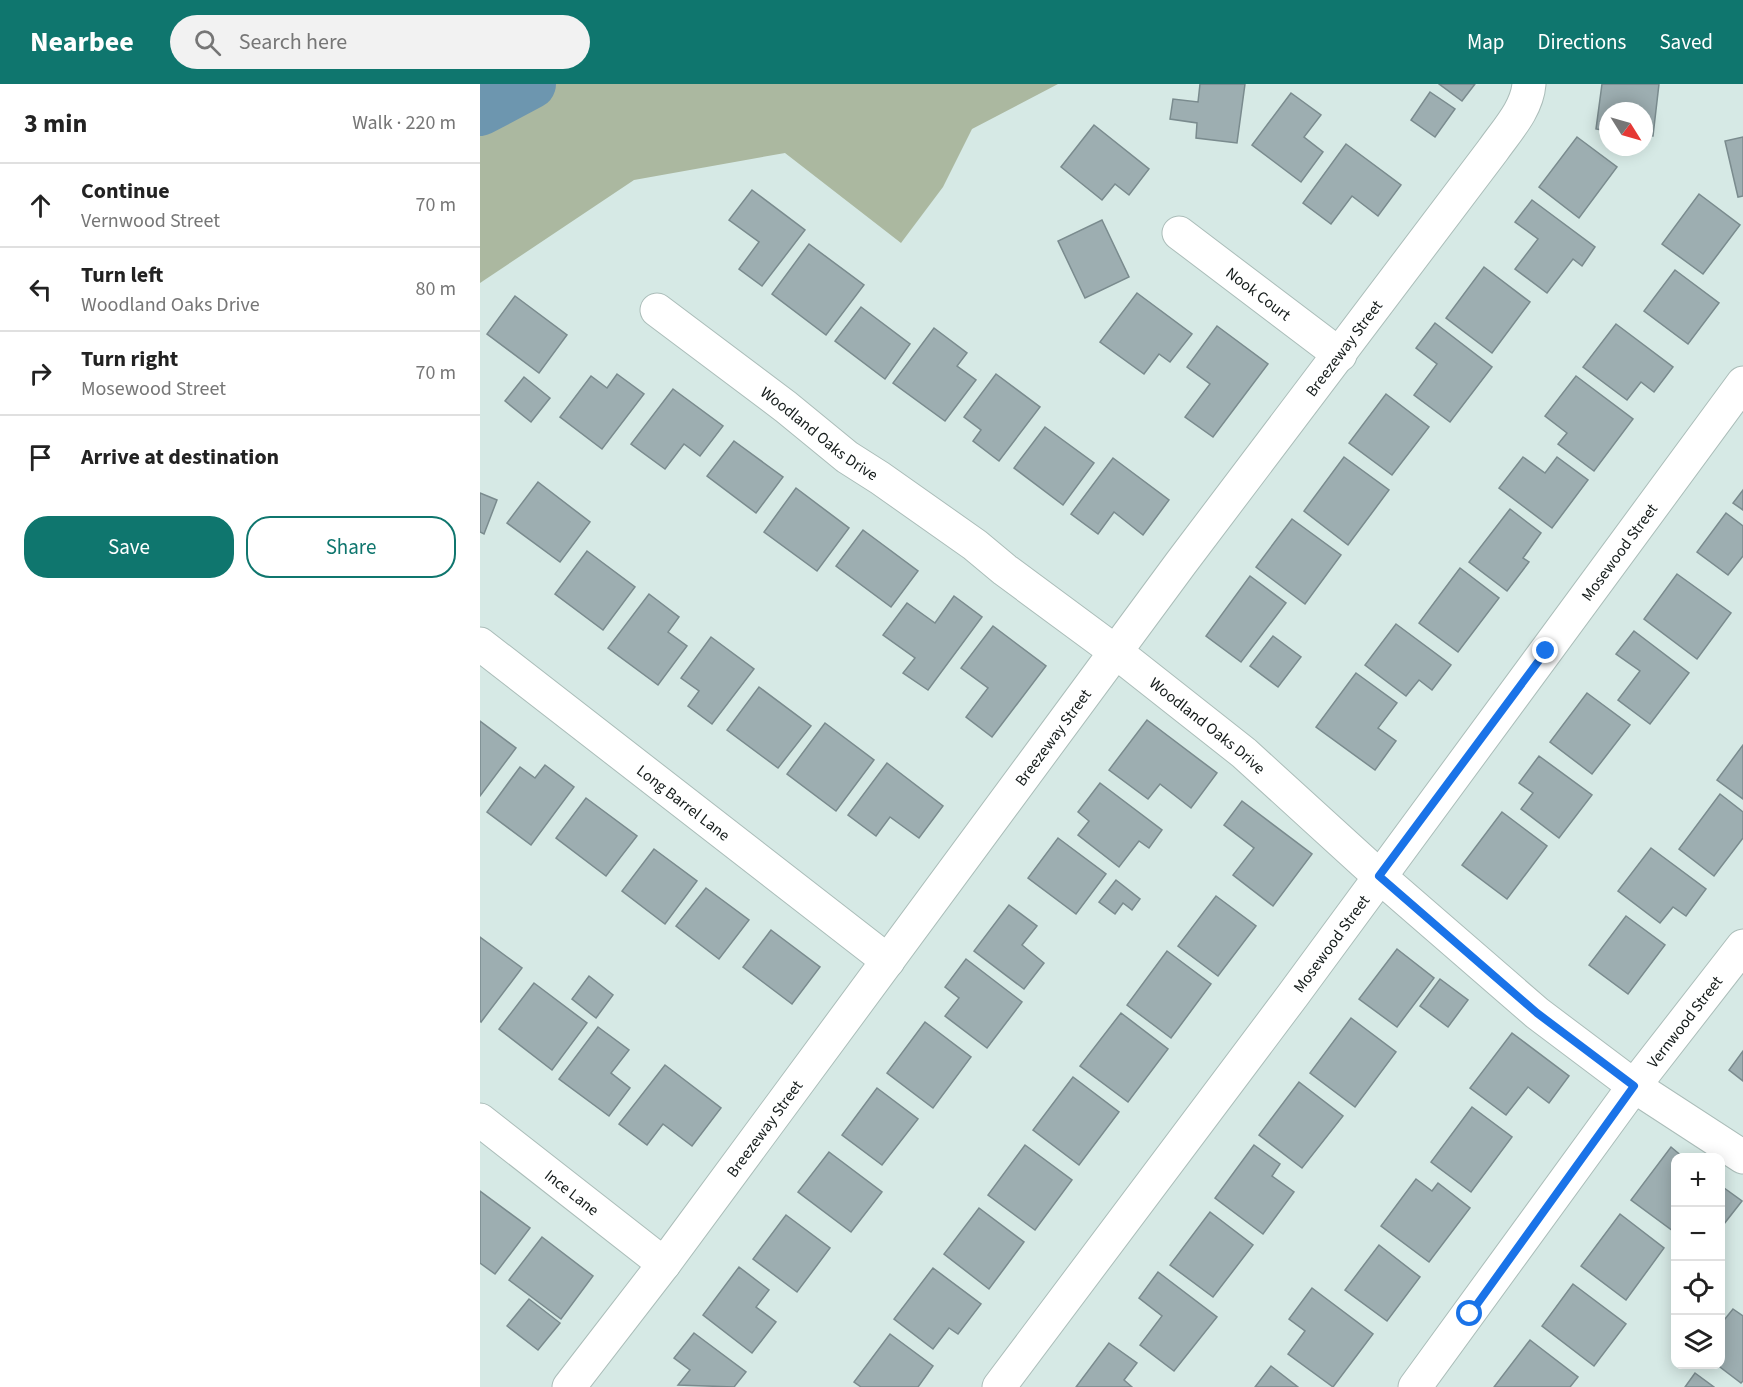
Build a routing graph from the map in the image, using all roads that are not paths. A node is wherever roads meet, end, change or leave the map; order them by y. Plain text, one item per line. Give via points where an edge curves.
1 (1529, 84) edge
2 (1179, 232) dead end
3 (657, 310) dead end
4 (1340, 355) junction
5 (1743, 383) edge
6 (480, 644) edge
7 (1116, 652) junction
8 (1379, 876) junction
9 (1743, 946) edge
10 (888, 961) junction
11 (1634, 1086) junction
12 (480, 1120) edge
13 (1743, 1157) edge
14 (664, 1264) junction
15 (569, 1387) edge
16 (999, 1387) edge
17 (1415, 1387) edge

1 - 4 street, Breezeway Street via 1520,111 1493,150
2 - 4 street, Nook Court
3 - 7 street, Woodland Oaks Drive via 848,457 975,545
4 - 7 street, Breezeway Street
5 - 8 street, Mosewood Street
6 - 10 street, Long Barrel Lane
7 - 8 street, Woodland Oaks Drive via 1244,753
7 - 10 street, Breezeway Street
8 - 11 street, Woodland Oaks Drive via 1537,1013
8 - 16 street, Mosewood Street
9 - 11 street, Vernwood Street
10 - 14 street, Breezeway Street
11 - 13 street, Woodland Oaks Drive
11 - 17 street, Vernwood Street
12 - 14 street, Ince Lane
14 - 15 street, Breezeway Street

